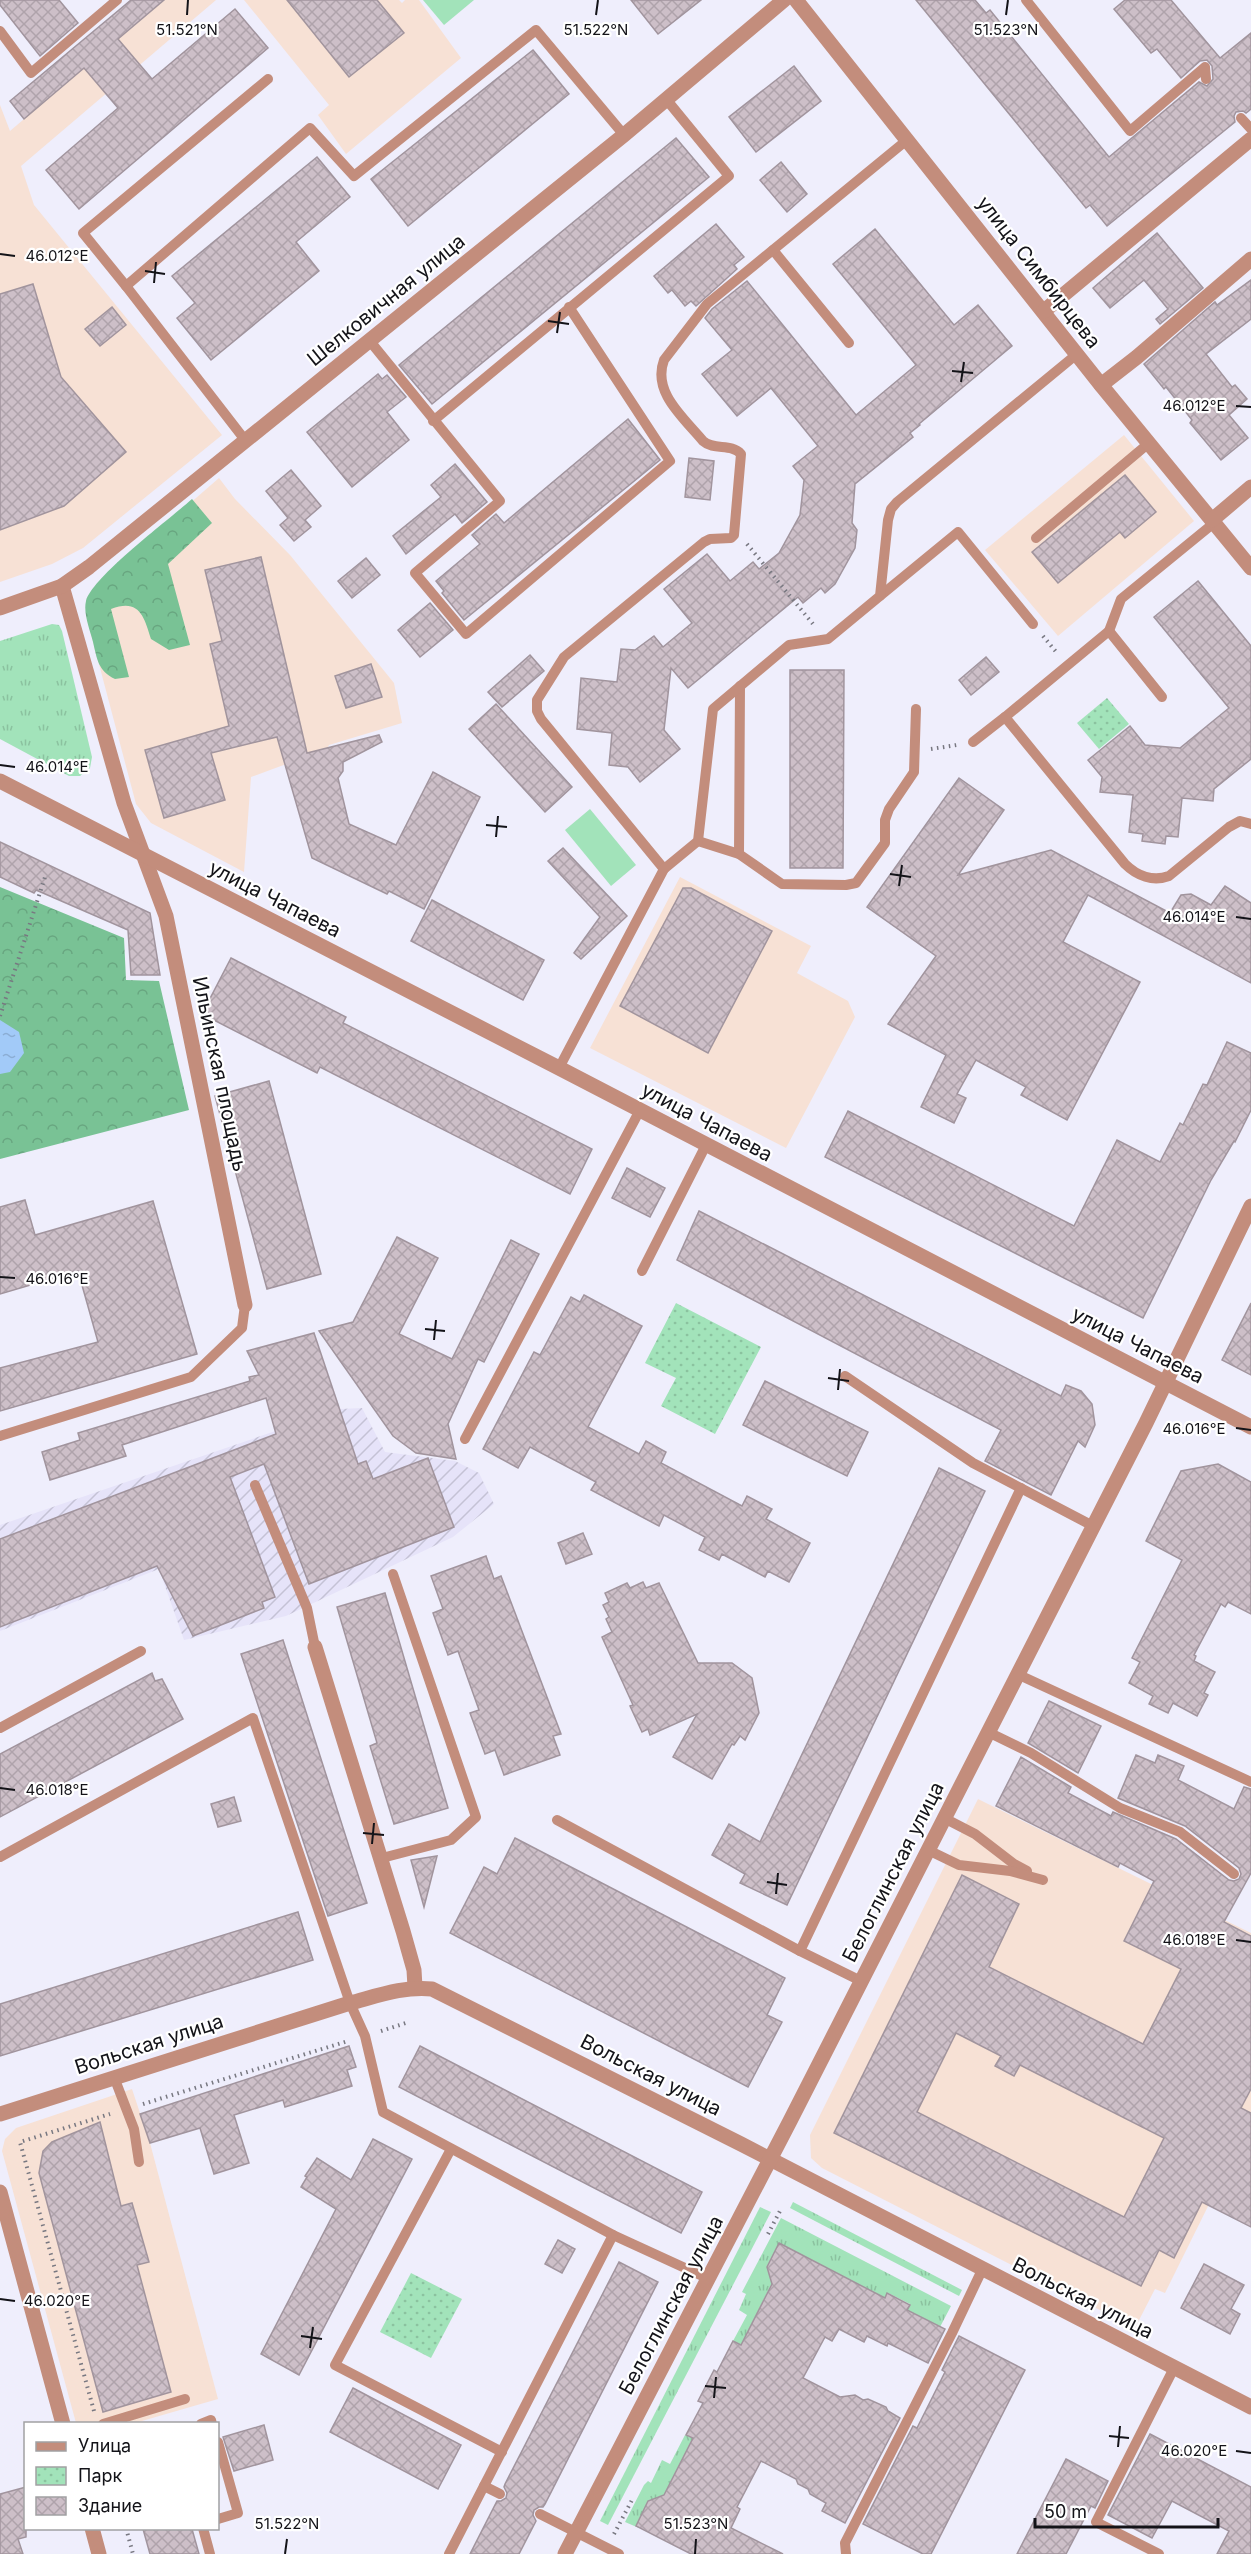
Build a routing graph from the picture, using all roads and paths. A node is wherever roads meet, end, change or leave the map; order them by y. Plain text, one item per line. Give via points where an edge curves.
1 (783, 0) edge
2 (796, 0) edge
3 (1026, 0) edge
4 (115, 1) edge
5 (0, 31) edge
6 (268, 78) dead end
7 (1206, 79) dead end
8 (666, 99) junction
9 (1240, 118) dead end
10 (1251, 129) edge
11 (624, 135) junction
12 (1251, 139) edge
13 (907, 140) junction
14 (773, 250) junction
15 (1251, 259) edge
16 (126, 286) junction
17 (569, 307) junction
18 (1044, 311) junction
19 (369, 340) junction
20 (849, 343) dead end
21 (1077, 354) junction
22 (1101, 385) junction
23 (433, 421) junction
24 (245, 440) junction
25 (1149, 443) junction
26 (1251, 487) edge
27 (1213, 522) junction
28 (735, 530) junction
29 (1036, 538) dead end
30 (1251, 568) edge
31 (62, 586) junction
32 (880, 596) junction
33 (0, 608) edge
34 (1033, 624) dead end
35 (1109, 631) junction
36 (825, 639) junction
37 (740, 686) junction
38 (1162, 697) dead end
39 (916, 709) dead end
40 (1005, 717) junction
41 (973, 742) dead end
42 (957, 745) dead end
43 (916, 752) junction
44 (0, 781) edge
45 (1251, 824) edge
46 (698, 841) junction
47 (739, 854) junction
48 (143, 855) junction
49 (664, 869) junction
50 (46, 874) dead end
51 (0, 1016) edge
52 (559, 1068) junction
53 (640, 1110) junction
54 (706, 1145) junction
55 (1251, 1206) edge
56 (642, 1271) dead end
57 (245, 1305) joint
58 (845, 1376) dead end
59 (1166, 1383) junction
60 (1251, 1427) edge
61 (0, 1436) edge
62 (465, 1439) dead end
63 (255, 1485) dead end
64 (1021, 1488) junction
65 (1093, 1526) junction
66 (393, 1574) dead end
67 (315, 1647) joint
68 (141, 1651) dead end
69 (1017, 1674) junction
70 (0, 1728) edge
71 (988, 1732) junction
72 (1251, 1782) edge
73 (944, 1818) junction
74 (557, 1820) dead end
75 (928, 1850) junction
76 (0, 1857) edge
77 (382, 1858) junction
78 (1234, 1874) dead end
79 (800, 1951) junction
80 (861, 1981) junction
81 (415, 1987) junction
82 (350, 2003) junction
83 (409, 2022) dead end
84 (365, 2036) junction
85 (114, 2077) junction
86 (126, 2109) junction
87 (0, 2114) edge
88 (451, 2150) junction
89 (770, 2159) junction
90 (139, 2162) dead end
91 (0, 2192) edge
92 (781, 2209) dead end
93 (768, 2234) dead end
94 (613, 2235) junction
95 (982, 2270) junction
96 (709, 2278) junction
97 (1174, 2368) junction
98 (185, 2399) dead end
99 (1251, 2407) edge
100 (94, 2412) dead end
101 (62, 2422) edge
102 (110, 2422) edge
103 (219, 2446) edge
104 (502, 2452) junction
105 (484, 2486) junction
106 (500, 2494) dead end
107 (632, 2500) dead end
108 (540, 2514) dead end
109 (219, 2519) edge
110 (92, 2530) edge
111 (126, 2530) edge
112 (203, 2530) edge
113 (576, 2533) junction
114 (614, 2535) dead end
115 (99, 2554) edge
116 (133, 2554) edge
117 (210, 2554) edge
118 (449, 2554) edge
119 (565, 2554) edge
120 (619, 2554) edge
121 (846, 2554) edge
122 (1159, 2554) edge

1 - 8 street, Шелковичная улица
2 - 13 street, улица Симбирцева
3 - 7 lane via 1130,131 1205,66
4 - 5 lane via 31,73
6 - 16 lane via 83,233
8 - 11 street, Шелковичная улица
8 - 17 lane via 729,176
9 - 10 lane
11 - 16 lane via 536,30 354,176 310,128
11 - 19 street, Шелковичная улица
12 - 18 street
13 - 14 lane
13 - 18 street, улица Симбирцева
14 - 20 lane
14 - 28 lane via 707,304 660,370 666,396 703,441 741,454
15 - 22 street
16 - 24 lane
17 - 23 lane
17 - 23 lane via 670,461 466,634 415,573 500,501
18 - 21 street, улица Симбирцева
19 - 23 lane
19 - 24 street, Шелковичная улица
21 - 22 street, улица Симбирцева
21 - 32 lane via 891,509
22 - 25 street, улица Симбирцева
24 - 31 street, Шелковичная улица
25 - 27 street, улица Симбирцева
25 - 29 lane
26 - 27 street
27 - 30 street, улица Симбирцева
27 - 35 lane via 1121,600
28 - 36 path
28 - 49 lane via 731,538 704,542 564,657 537,700 541,719
31 - 33 street, Шелковичная улица
31 - 48 street, Ильинская площадь via 124,803
32 - 34 lane via 958,532
32 - 36 lane
35 - 38 lane
35 - 40 lane
36 - 37 lane via 789,645
37 - 46 lane via 713,709
37 - 47 lane
39 - 43 lane
40 - 41 lane
40 - 45 lane via 1125,864 1139,874 1160,879 1169,876 1229,827 1240,822
42 - 43 path
43 - 47 lane via 914,772 885,820 885,843 856,883 782,884
44 - 48 street
46 - 47 lane
46 - 49 lane
48 - 52 street, улица Чапаева
48 - 57 street, Ильинская площадь via 166,916
49 - 52 lane
50 - 51 path
52 - 53 street, улица Чапаева
53 - 54 street, улица Чапаева
53 - 62 lane
54 - 56 lane
54 - 59 street, улица Чапаева
55 - 59 street, Белоглинская улица
57 - 61 lane via 242,1328 191,1377
58 - 64 lane via 973,1463
59 - 60 street, улица Чапаева
59 - 65 street, Белоглинская улица
63 - 67 lane via 307,1608
64 - 65 lane
64 - 79 lane
65 - 69 street, Белоглинская улица
66 - 77 lane via 476,1817 451,1840
67 - 77 street
68 - 70 lane
69 - 71 street, Белоглинская улица
69 - 72 lane
71 - 73 street, Белоглинская улица
71 - 78 lane via 1120,1808 1180,1832
73 - 75 street, Белоглинская улица
73 - 75 lane via 1043,1880 1010,1871 959,1865
74 - 79 lane
75 - 80 street, Белоглинская улица
76 - 82 lane via 253,1718
77 - 81 street via 414,1970
79 - 80 lane
80 - 89 street, Белоглинская улица
81 - 82 street, Вольская улица
81 - 89 street, Вольская улица via 432,1989
82 - 84 lane
82 - 85 street, Вольская улица
83 - 84 path
84 - 86 path
84 - 88 lane via 383,2112
85 - 86 lane
85 - 87 street, Вольская улица
86 - 90 lane via 134,2129
86 - 100 path via 20,2142
88 - 94 lane
88 - 104 lane via 335,2365
89 - 95 street, Вольская улица
89 - 96 street, Белоглинская улица
91 - 101 street
92 - 93 path
94 - 96 lane
94 - 104 lane
95 - 97 street, Вольская улица
95 - 121 lane via 845,2543
96 - 113 street, Белоглинская улица
97 - 99 street, Вольская улица
97 - 122 lane via 1096,2522
98 - 102 lane
103 - 109 lane via 238,2513
104 - 105 lane
105 - 106 lane
105 - 118 lane
107 - 114 path
108 - 113 lane
110 - 115 street
111 - 116 path
112 - 117 lane
113 - 119 street, Белоглинская улица
113 - 120 lane

